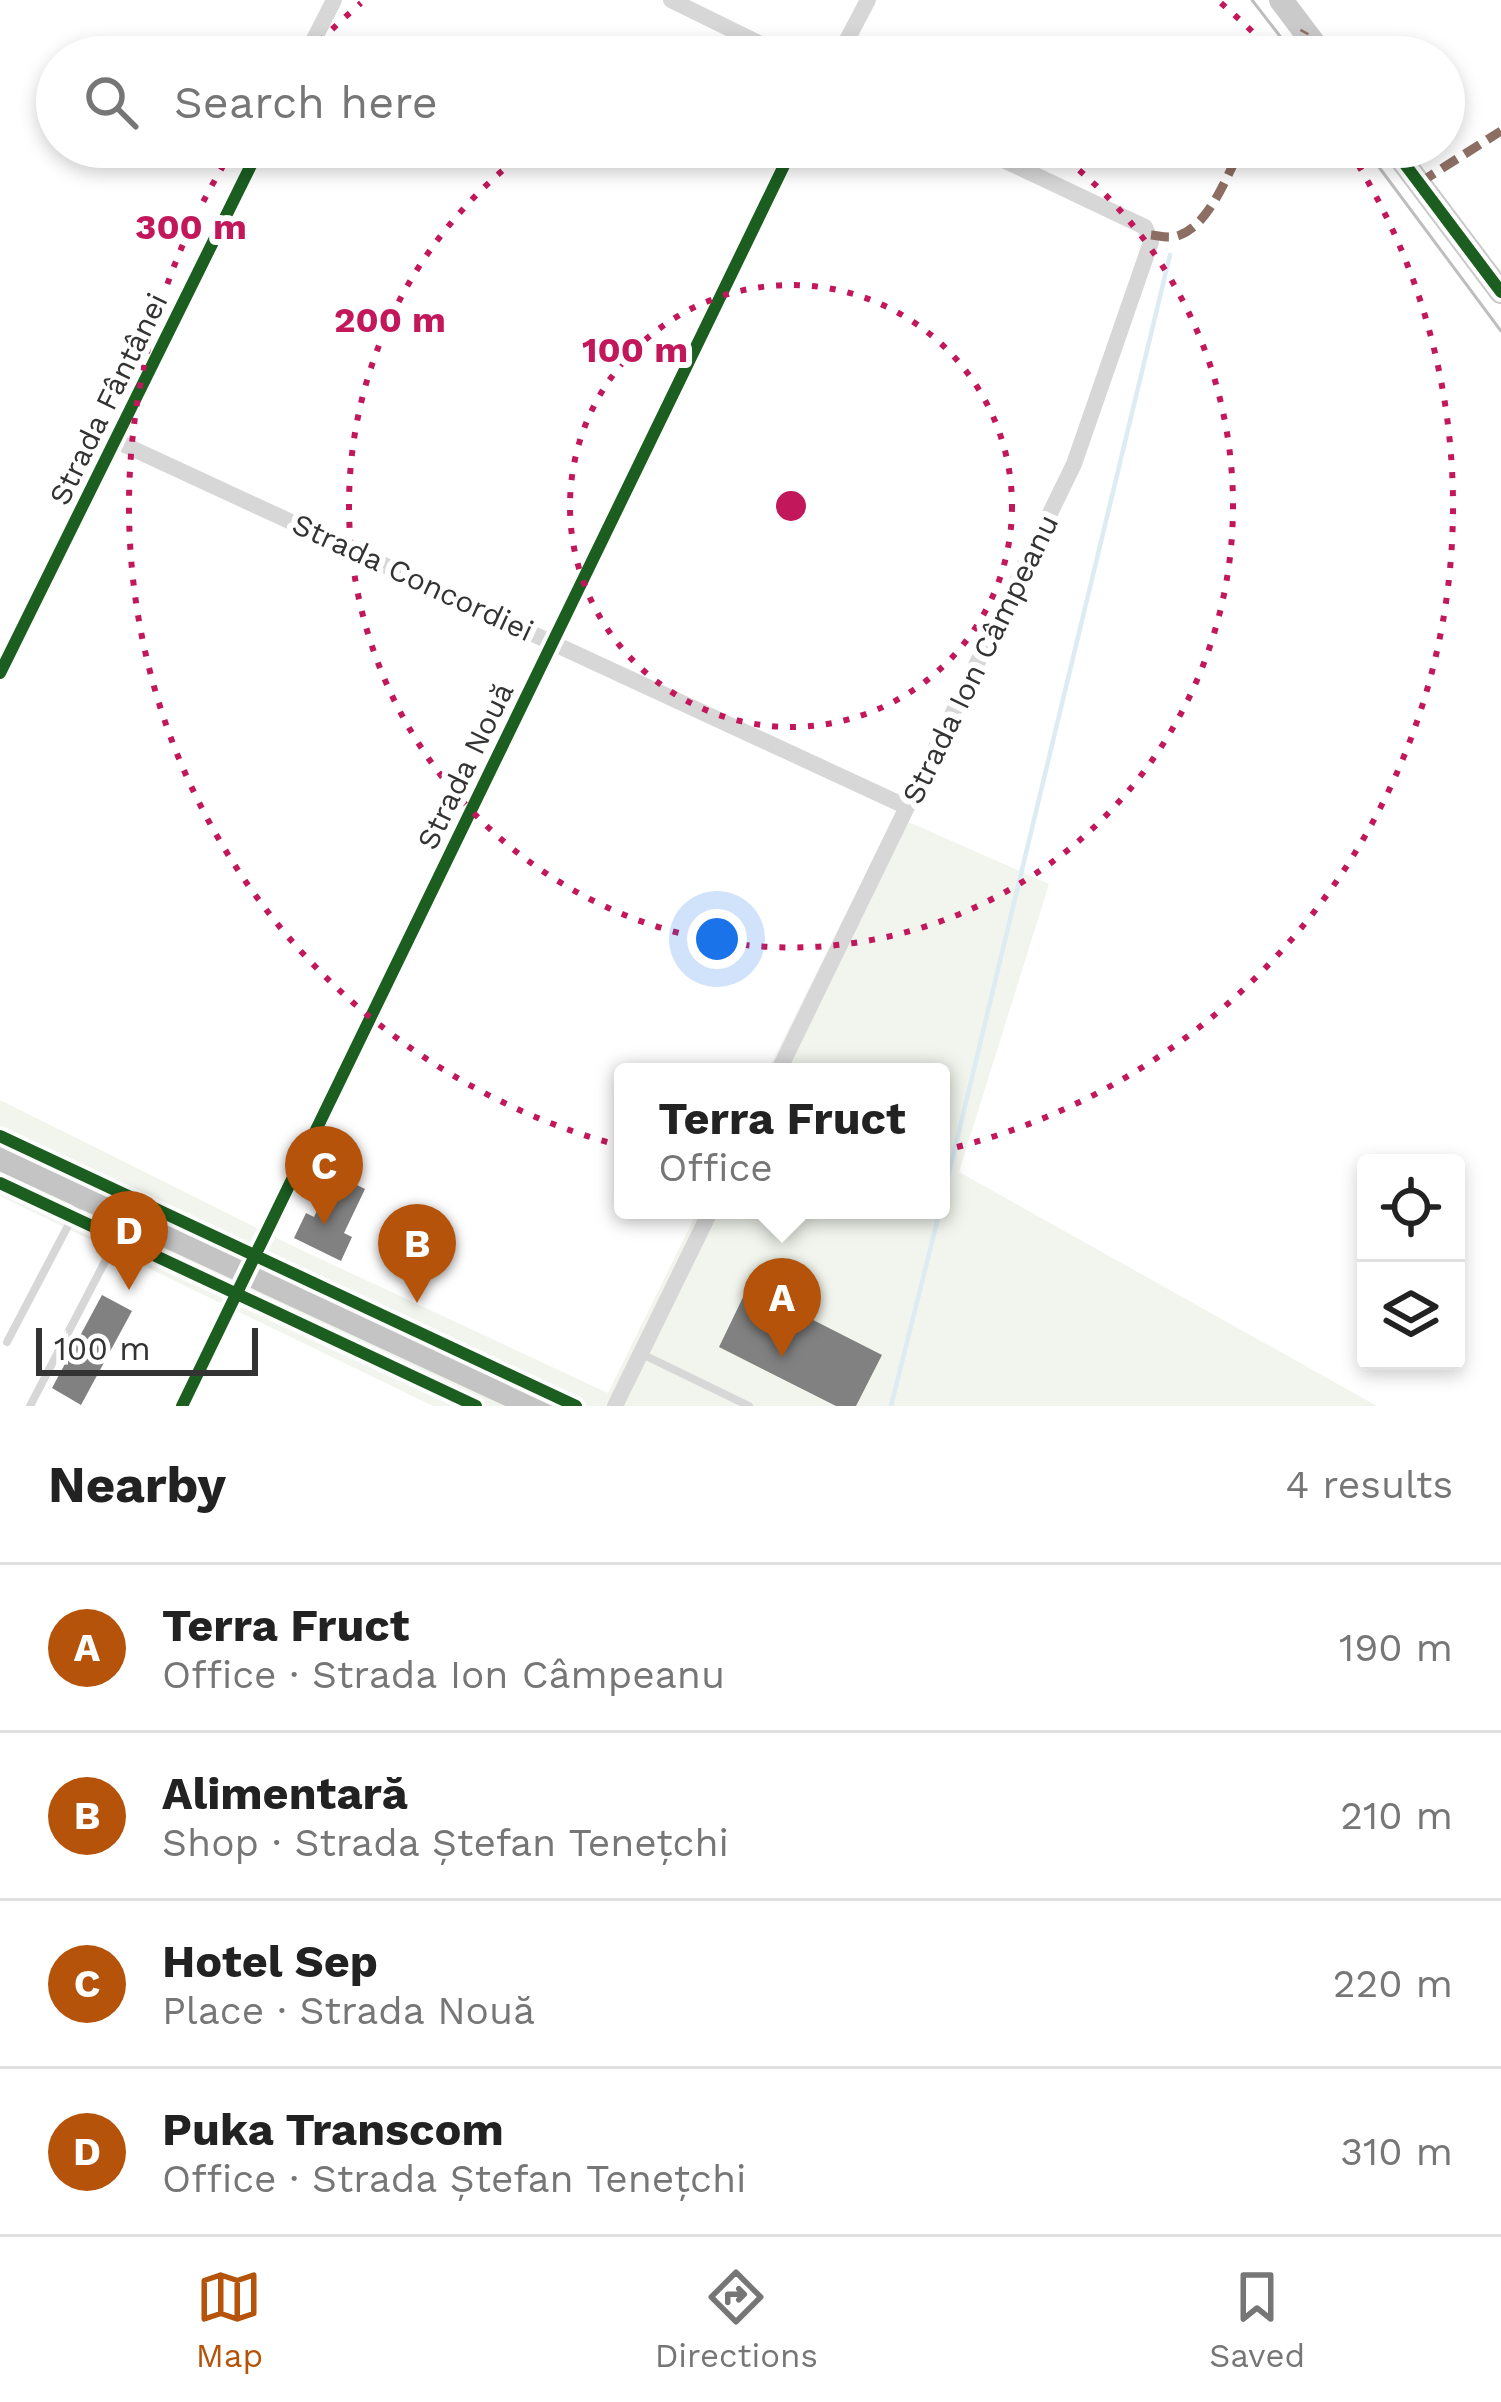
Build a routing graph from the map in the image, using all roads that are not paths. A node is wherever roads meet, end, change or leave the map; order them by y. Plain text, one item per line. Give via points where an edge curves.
1 (334, 0) edge
2 (671, 0) edge
3 (868, 0) edge
4 (1281, 0) edge
5 (316, 36) edge
6 (745, 36) edge
7 (849, 36) edge
8 (1308, 36) edge
9 (250, 168) edge
10 (783, 168) edge
11 (1020, 168) edge
12 (1408, 168) edge
13 (1501, 292) edge
14 (114, 440) junction
15 (552, 640) junction
16 (0, 673) edge
17 (908, 807) junction
18 (782, 1063) edge
19 (0, 1155) edge
20 (84, 1194) junction
21 (129, 1216) junction
22 (707, 1219) edge
23 (248, 1271) junction
24 (7, 1342) dead end
25 (641, 1354) junction
26 (30, 1406) edge
27 (182, 1406) edge
28 (542, 1406) edge
29 (615, 1406) edge
30 (748, 1406) edge

1 - 5 street
2 - 6 street
3 - 7 street
4 - 8 main road
9 - 14 street, Strada Fântânei
10 - 15 street, Strada Nouă
11 - 17 street, Strada Ion Câmpeanu via 1150,235 1083,444
12 - 13 main road
14 - 15 street, Strada Concordiei
14 - 16 street, Strada Fântânei
15 - 17 street, Strada Concordiei
15 - 23 street, Strada Nouă
17 - 18 street, Strada Ion Câmpeanu
19 - 20 highway
20 - 21 highway
20 - 24 lane
21 - 23 highway
21 - 26 lane
22 - 25 street
23 - 27 street, Strada Nouă
23 - 28 highway
25 - 29 street
25 - 30 lane

